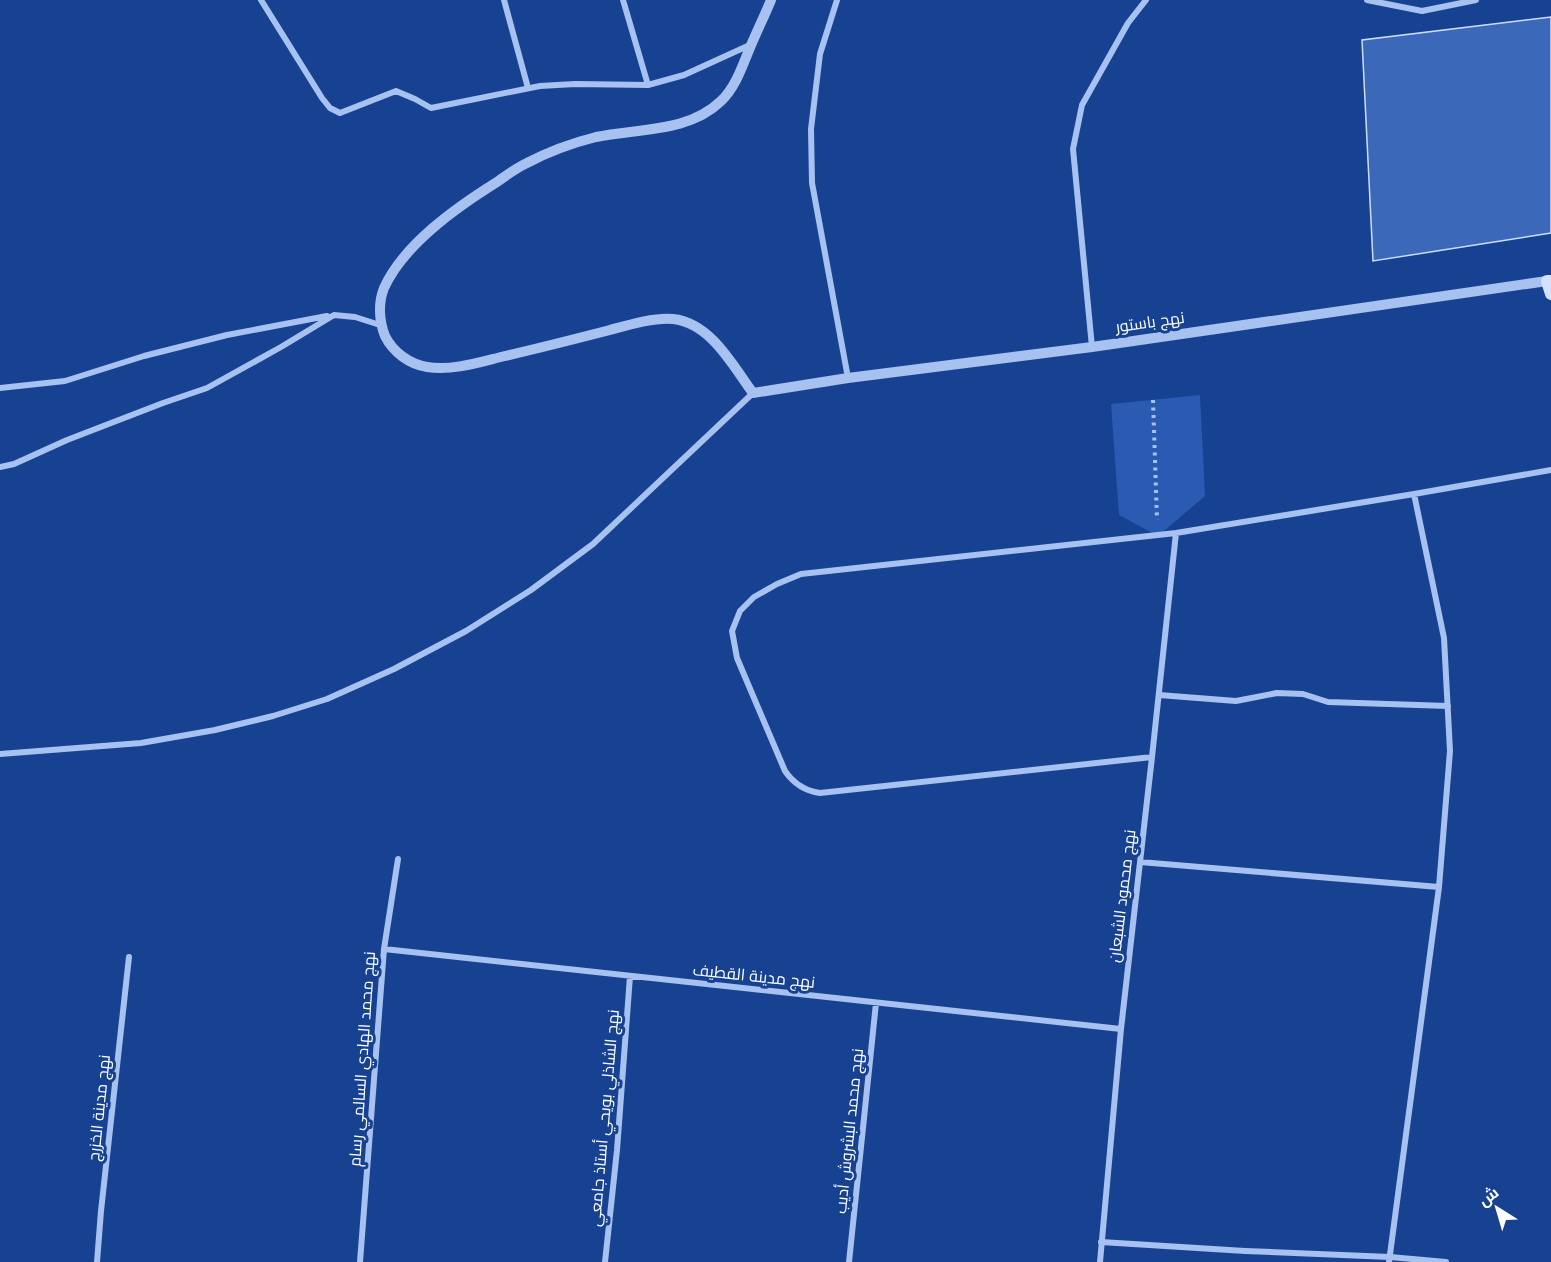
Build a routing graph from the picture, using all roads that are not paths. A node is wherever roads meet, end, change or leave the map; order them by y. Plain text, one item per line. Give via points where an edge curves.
1 (261, 0) edge
2 (504, 0) edge
3 (623, 0) edge
4 (771, 0) edge
5 (837, 0) edge
6 (1146, 0) edge
7 (1367, 0) edge
8 (1476, 0) edge
9 (752, 43) junction
10 (648, 85) junction
11 (528, 88) junction
12 (1549, 281) edge
13 (1551, 294) edge
14 (334, 315) junction
15 (380, 324) junction
16 (1092, 347) junction
17 (848, 378) junction
18 (0, 388) edge
19 (753, 393) junction
20 (0, 467) edge
21 (1551, 470) edge
22 (1414, 494) junction
23 (1176, 533) junction
24 (1159, 695) junction
25 (1448, 706) junction
26 (0, 754) edge
27 (1152, 757) junction
28 (398, 859) dead end
29 (1140, 862) junction
30 (1439, 887) junction
31 (384, 949) junction
32 (129, 957) dead end
33 (630, 976) junction
34 (876, 1003) junction
35 (1121, 1029) junction
36 (1101, 1242) junction
37 (1390, 1259) edge
38 (98, 1262) edge
39 (360, 1262) edge
40 (605, 1262) edge
41 (849, 1262) edge
42 (1100, 1262) edge
43 (1446, 1262) edge

1 - 11 street via 322,99 340,113 396,92 431,108
2 - 11 street
3 - 10 street
4 - 9 street
5 - 17 street via 820,54 811,129 812,183
6 - 16 street via 1128,23 1082,105 1073,149
7 - 8 street via 1422,11
9 - 10 street via 684,75
9 - 15 street via 723,100 705,114 683,123 596,137 563,147 526,164 449,214 395,268 383,290
10 - 11 street
12 - 13 main road
12 - 16 street, نهج باستور
14 - 15 street
14 - 18 street via 226,335 65,381
14 - 20 street via 207,388
15 - 19 street via 397,353 425,367 448,368 633,324 672,319 699,329 716,343
16 - 17 street, نهج باستور
17 - 19 street, نهج باستور
19 - 26 street via 594,544 466,631 394,669 327,699 273,717 214,730 141,742
21 - 22 street
22 - 23 street
22 - 25 street via 1444,638
23 - 24 street, نهج محمود الشبعان
23 - 27 street via 801,574 754,597 740,611 732,632 737,658 785,771 809,791 820,793
24 - 25 street via 1236,701 1277,693 1303,694 1328,702
24 - 27 street, نهج محمود الشبعان
25 - 30 street via 1450,751
27 - 29 street, نهج محمود الشبعان
28 - 31 street, نهج محمد الهادي السالمي رسام
29 - 30 street
29 - 35 street, نهج محمود الشبعان
30 - 37 street
31 - 33 street, نهج مدينة القطيف
31 - 39 street, نهج محمد الهادي السالمي رسام
32 - 38 street, نهج مدينة الخزرج
33 - 34 street, نهج مدينة القطيف
33 - 40 street, نهج الشاذلي بويحي أستاذ جامعي
34 - 35 street, نهج مدينة القطيف
34 - 41 street, نهج محمد البشروش أديب
35 - 36 street, نهج محمود الشبعان
36 - 37 street
36 - 42 street, نهج محمود الشبعان
37 - 43 street

